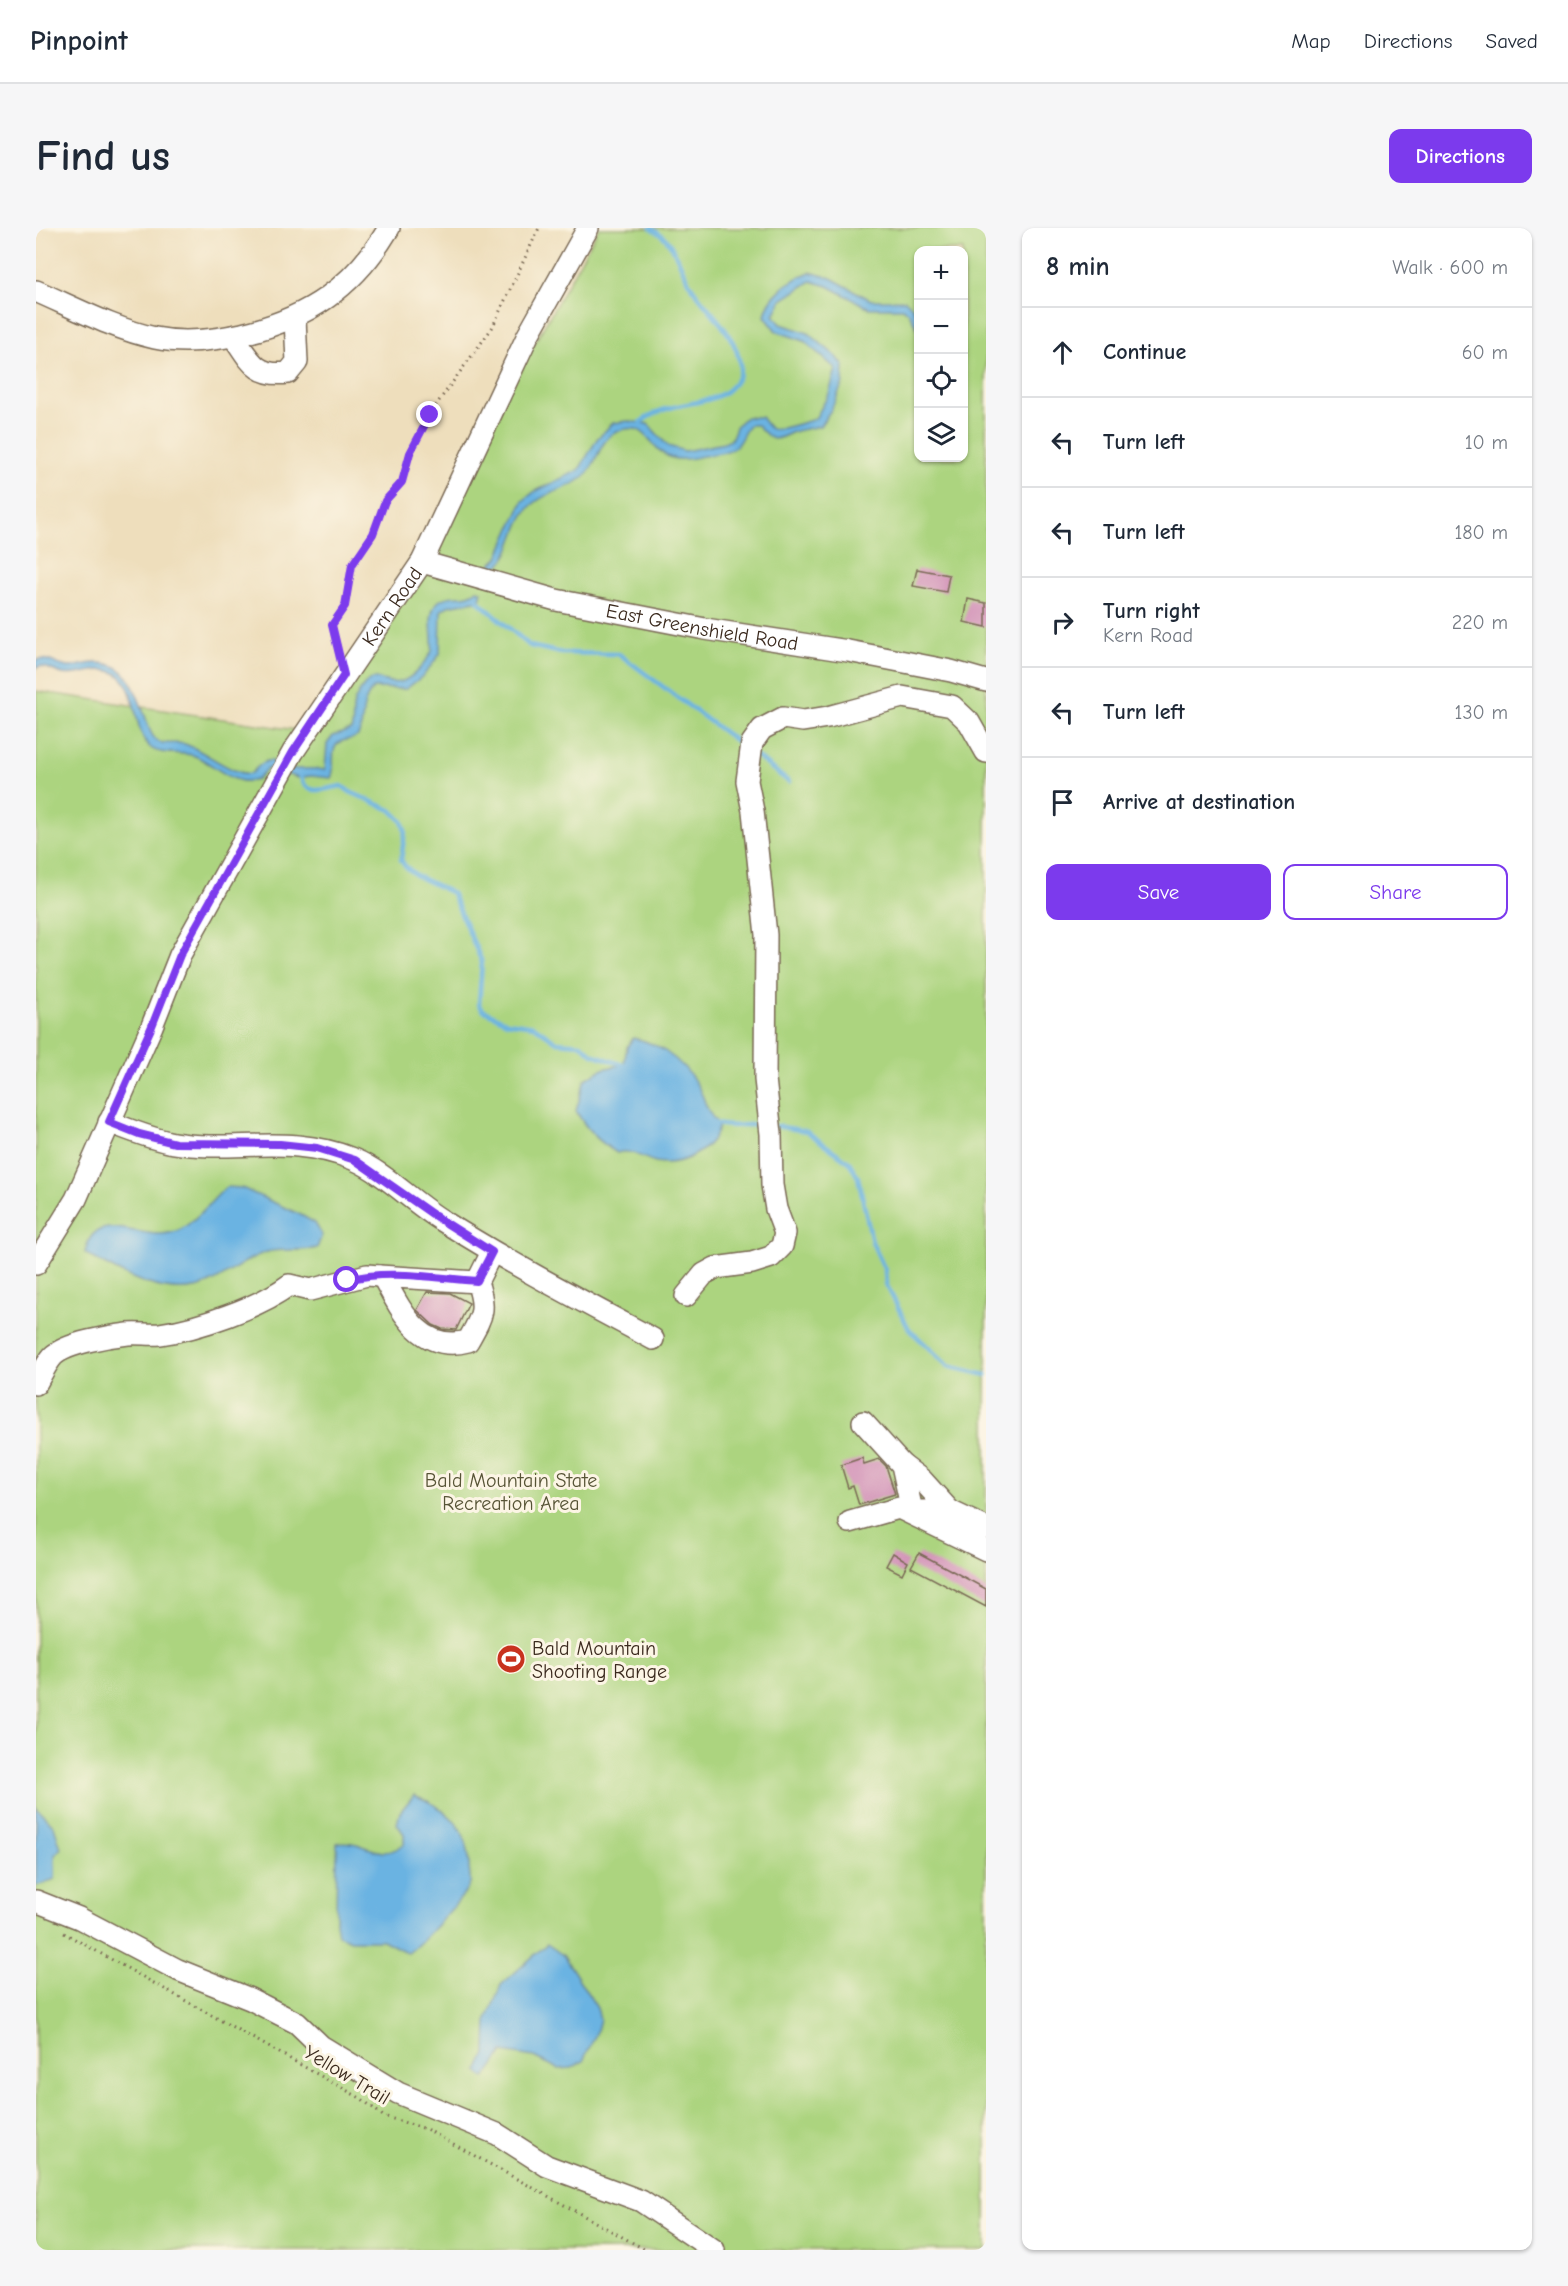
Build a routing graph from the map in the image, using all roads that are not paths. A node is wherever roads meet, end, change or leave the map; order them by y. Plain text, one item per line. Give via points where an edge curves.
1 (390, 228) edge
2 (588, 228) edge
3 (36, 291) edge
4 (296, 318) junction
5 (233, 336) junction
6 (422, 562) junction
7 (986, 681) edge
8 (983, 743) edge
9 (109, 1122) junction
10 (492, 1252) junction
11 (36, 1264) edge
12 (379, 1276) junction
13 (477, 1281) junction
14 (686, 1296) dead end
15 (653, 1339) dead end
16 (36, 1384) edge
17 (863, 1422) dead end
18 (902, 1465) junction
19 (912, 1511) junction
20 (950, 1512) junction
21 (850, 1522) dead end
22 (986, 1528) edge
23 (986, 1550) edge
24 (36, 1901) edge
25 (714, 2250) edge

1 - 4 street via 354,276
2 - 6 street, Kern Road via 528,335
3 - 5 street via 123,329 156,338 189,342
4 - 5 street
4 - 5 street via 297,362 288,373 270,375 254,366
6 - 7 street, East Greenshield Road via 556,600 848,651
6 - 9 street, Kern Road via 293,752 180,955
8 - 14 street via 952,706 902,697 828,717 803,721 783,718 762,729 752,743 747,782 766,935 765,1078 772,1185 785,1233 782,1246 771,1257 714,1268
9 - 10 street via 175,1143 280,1144 317,1148 355,1160
9 - 11 street, Kern Road via 76,1199
10 - 13 street
10 - 15 street
12 - 13 street
12 - 13 street via 402,1313 420,1332 454,1345 468,1341 482,1316 484,1300
12 - 16 street via 368,1275 310,1290 289,1285 255,1306 182,1328 160,1334 95,1339 53,1356
17 - 18 street
18 - 19 street
18 - 20 street via 922,1480
19 - 20 street
19 - 21 street via 893,1508
19 - 23 street
20 - 22 street
24 - 25 street via 288,2018 321,2046 398,2093 497,2134 547,2166 641,2201

